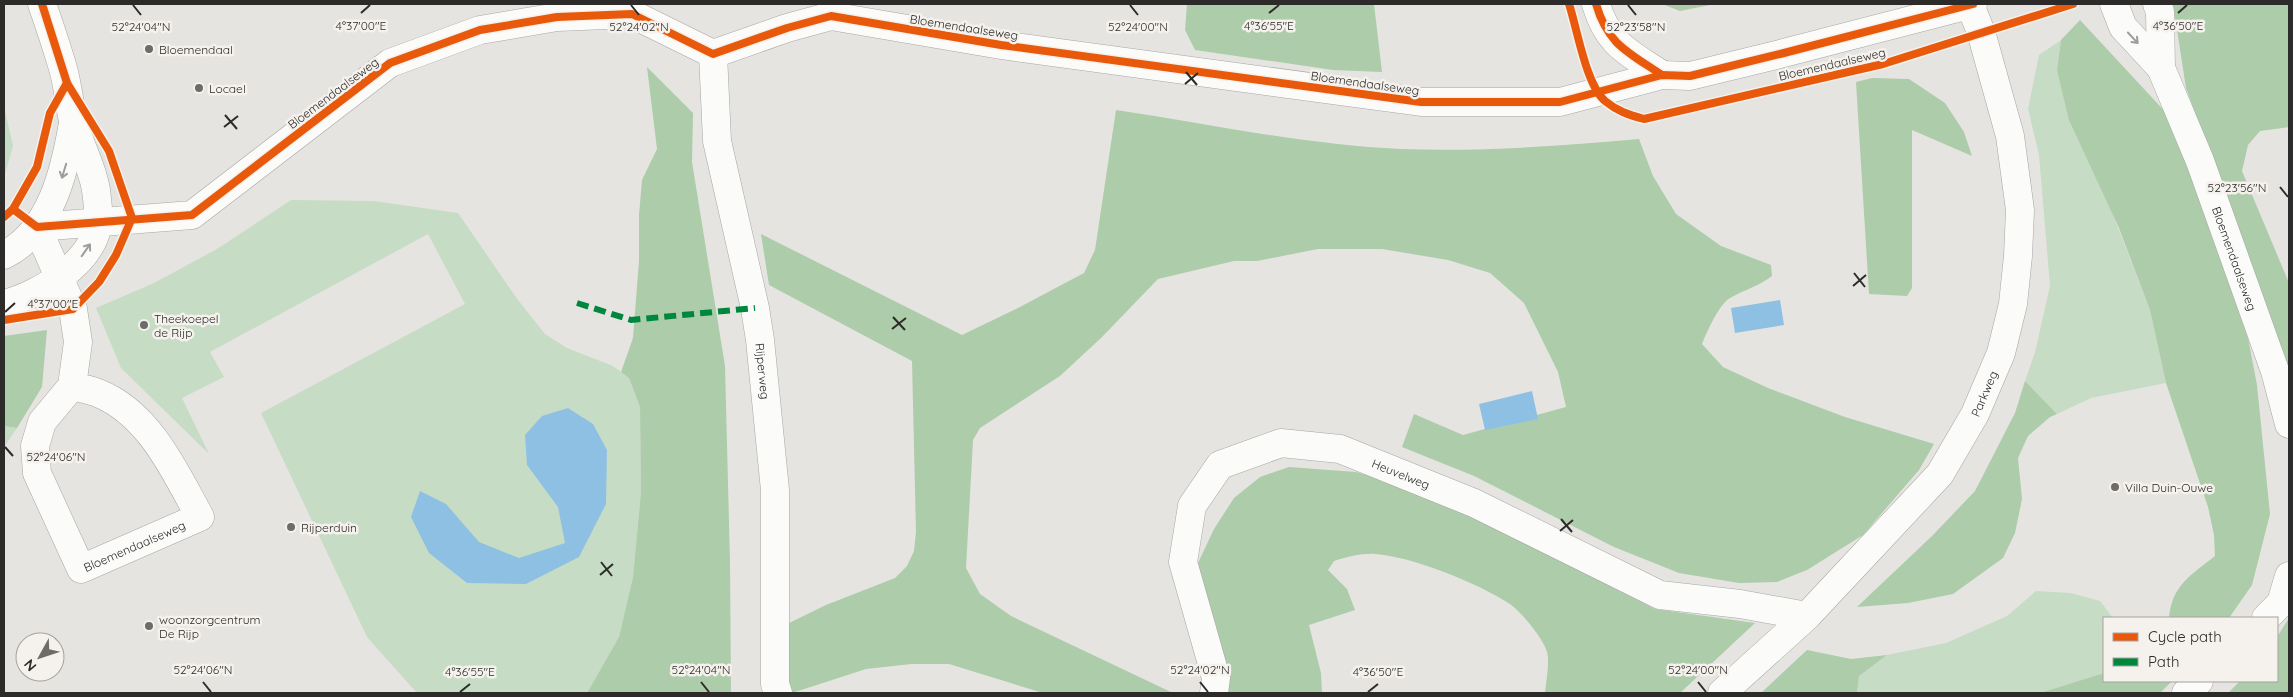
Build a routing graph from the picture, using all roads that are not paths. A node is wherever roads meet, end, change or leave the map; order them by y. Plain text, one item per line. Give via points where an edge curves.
1 (42, 4) edge
2 (1596, 4) edge
3 (1971, 4) edge
4 (2114, 4) edge
5 (2157, 4) edge
6 (713, 54) junction
7 (2161, 68) junction
8 (1662, 75) junction
9 (73, 123) junction
10 (98, 221) junction
11 (37, 227) junction
12 (4, 255) edge
13 (59, 278) junction
14 (4, 304) edge
15 (72, 386) junction
16 (2289, 424) edge
17 (2289, 576) edge
18 (1807, 616) junction
19 (2267, 617) edge
20 (2198, 682) edge
21 (782, 690) edge
22 (1214, 693) edge
23 (1722, 693) edge
24 (2186, 693) edge

1 - 9 street via 62,65
2 - 8 street via 1607,33 1618,46
3 - 8 street, Bloemendaalseweg via 1690,76
3 - 18 street, Parkweg via 2010,136 2020,210 2014,294 2002,353 1975,414 1940,474
4 -> 7 street, Bloemendaalseweg via 2123,27
5 - 7 street, Bloemendaalseweg
6 - 8 street, Bloemendaalseweg via 831,16 1001,45 1421,102 1560,102
6 - 10 street, Bloemendaalseweg via 632,14 557,17 480,30 390,63 192,215
6 - 21 street, Rijperweg via 717,141 755,308 761,349 775,490
7 - 16 street, Bloemendaalseweg via 2207,179 2275,371
9 - 10 street via 92,172
9 -> 11 street via 58,188
10 - 11 street, Bloemendaalseweg
13 -> 10 street via 84,253 92,241
11 - 12 street via 30,238
11 - 13 street
13 - 14 street via 34,294
13 - 15 street via 73,309 78,342
15 - 15 street, Bloemendaalseweg via 42,422 35,446 37,473 81,569 200,517 158,442 129,413 100,394
17 - 19 street via 2281,603
18 - 22 street, Heuvelweg via 1660,594 1474,503 1340,449 1281,443 1220,465 1192,506 1183,562 1216,678
18 - 23 street, Parkweg
20 - 24 street

